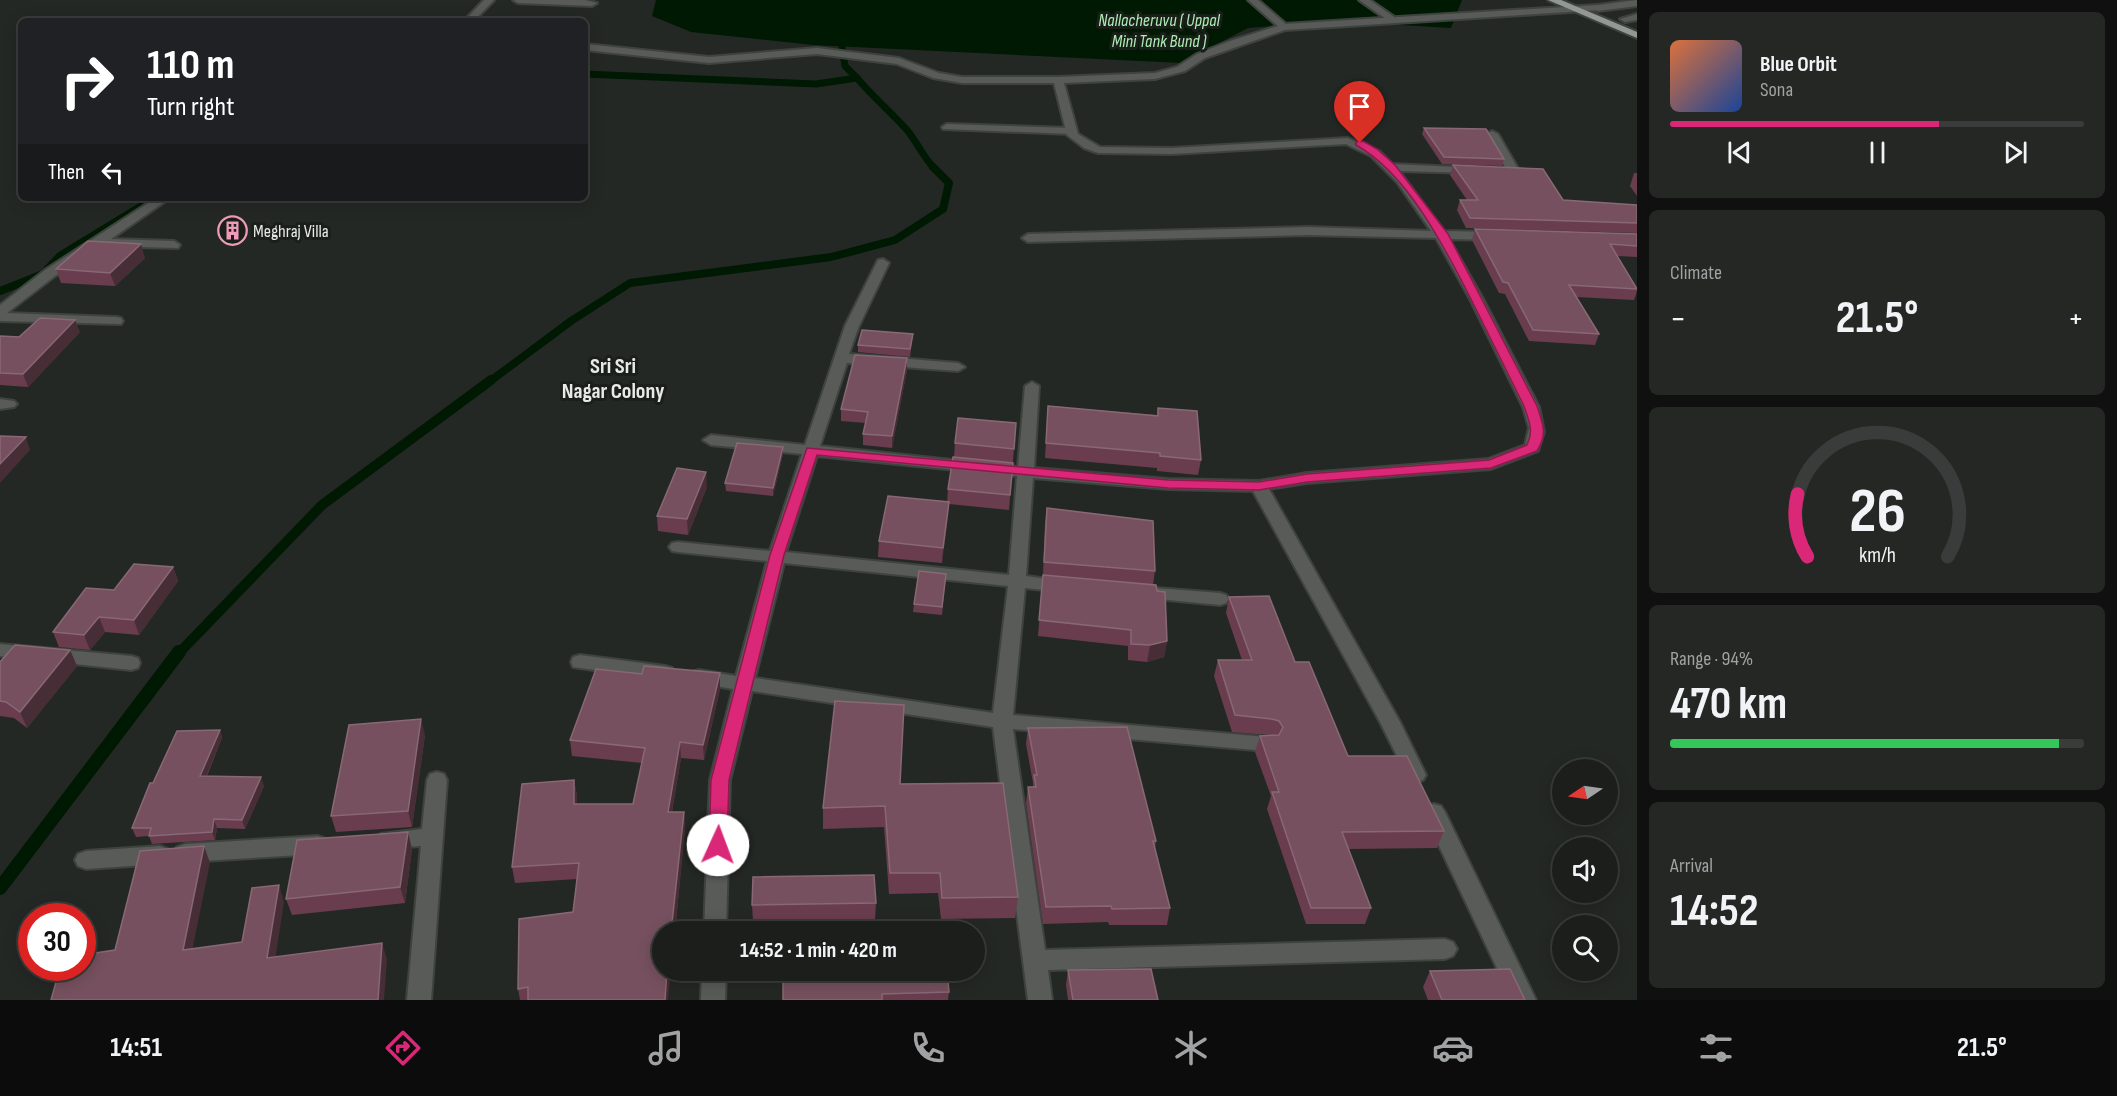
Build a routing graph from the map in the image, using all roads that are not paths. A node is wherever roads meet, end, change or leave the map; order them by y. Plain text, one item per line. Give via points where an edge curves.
1 (489, 0) edge
2 (518, 0) edge
3 (1253, 0) edge
4 (1364, 0) edge
5 (1553, 0) edge
6 (592, 3) dead end
7 (1637, 3) edge
8 (1578, 5) edge
9 (1598, 9) junction
10 (1637, 17) edge
11 (472, 18) edge
12 (1392, 19) junction
13 (1625, 19) junction
14 (1637, 23) edge
15 (1284, 27) junction
16 (1637, 35) edge
17 (588, 47) edge
18 (1058, 80) junction
19 (947, 127) dead end
20 (1071, 131) junction
21 (1492, 134) edge
22 (1391, 167) junction
23 (159, 201) edge
24 (1443, 234) junction
25 (1512, 236) edge
26 (1028, 238) dead end
27 (97, 242) junction
28 (174, 245) dead end
29 (884, 263) dead end
30 (0, 312) edge
31 (0, 317) edge
32 (116, 321) dead end
33 (842, 358) junction
34 (958, 367) dead end
35 (1032, 386) dead end
36 (711, 440) dead end
37 (812, 451) junction
38 (1024, 472) junction
39 (1259, 486) junction
40 (678, 547) dead end
41 (777, 555) junction
42 (1017, 581) junction
43 (1084, 587) edge
44 (1130, 591) edge
45 (1220, 599) dead end
46 (0, 650) edge
47 (580, 662) dead end
48 (131, 663) dead end
49 (744, 683) junction
50 (1002, 721) junction
51 (1267, 744) edge
52 (437, 780) dead end
53 (432, 837) junction
54 (372, 841) edge
55 (336, 843) edge
56 (86, 860) dead end
57 (715, 921) edge
58 (1445, 949) dead end
59 (1034, 960) junction
60 (714, 981) edge
61 (419, 1000) edge
62 (713, 1000) edge
63 (1040, 1000) edge
64 (1524, 1000) edge

1 - 11 street
2 - 6 street
3 - 15 street
4 - 12 street
5 - 8 highway
7 - 9 street
8 - 9 highway
8 - 12 street
8 - 16 highway
9 - 13 highway
10 - 13 street
12 - 15 street
13 - 14 highway
15 - 18 street via 1233,43 1182,69 1155,76
17 - 18 street via 709,60 803,51 834,53 890,60 962,80
18 - 20 street
19 - 20 street
20 - 22 street via 1088,147 1109,151 1348,141 1374,151
21 - 22 street via 1508,171
22 - 24 street
23 - 27 street
24 - 25 street
24 - 26 street via 1308,231
24 - 39 street via 1531,406 1538,429 1532,448 1491,464 1307,478
27 - 28 street
27 - 30 street
29 - 33 street via 852,326
31 - 32 street
33 - 34 street
33 - 37 street
35 - 38 street
36 - 37 street
37 - 38 street
37 - 41 street
38 - 39 street via 1168,484
38 - 42 street
39 - 64 street via 1390,722
40 - 41 street
41 - 42 street
41 - 49 street
42 - 43 street
42 - 50 street
44 - 45 street
46 - 48 street
47 - 49 street
49 - 50 street
49 - 57 street via 720,780
50 - 51 street
50 - 59 street
52 - 53 street
53 - 54 street
53 - 61 street
55 - 56 street
58 - 59 street
59 - 63 street
60 - 62 street

